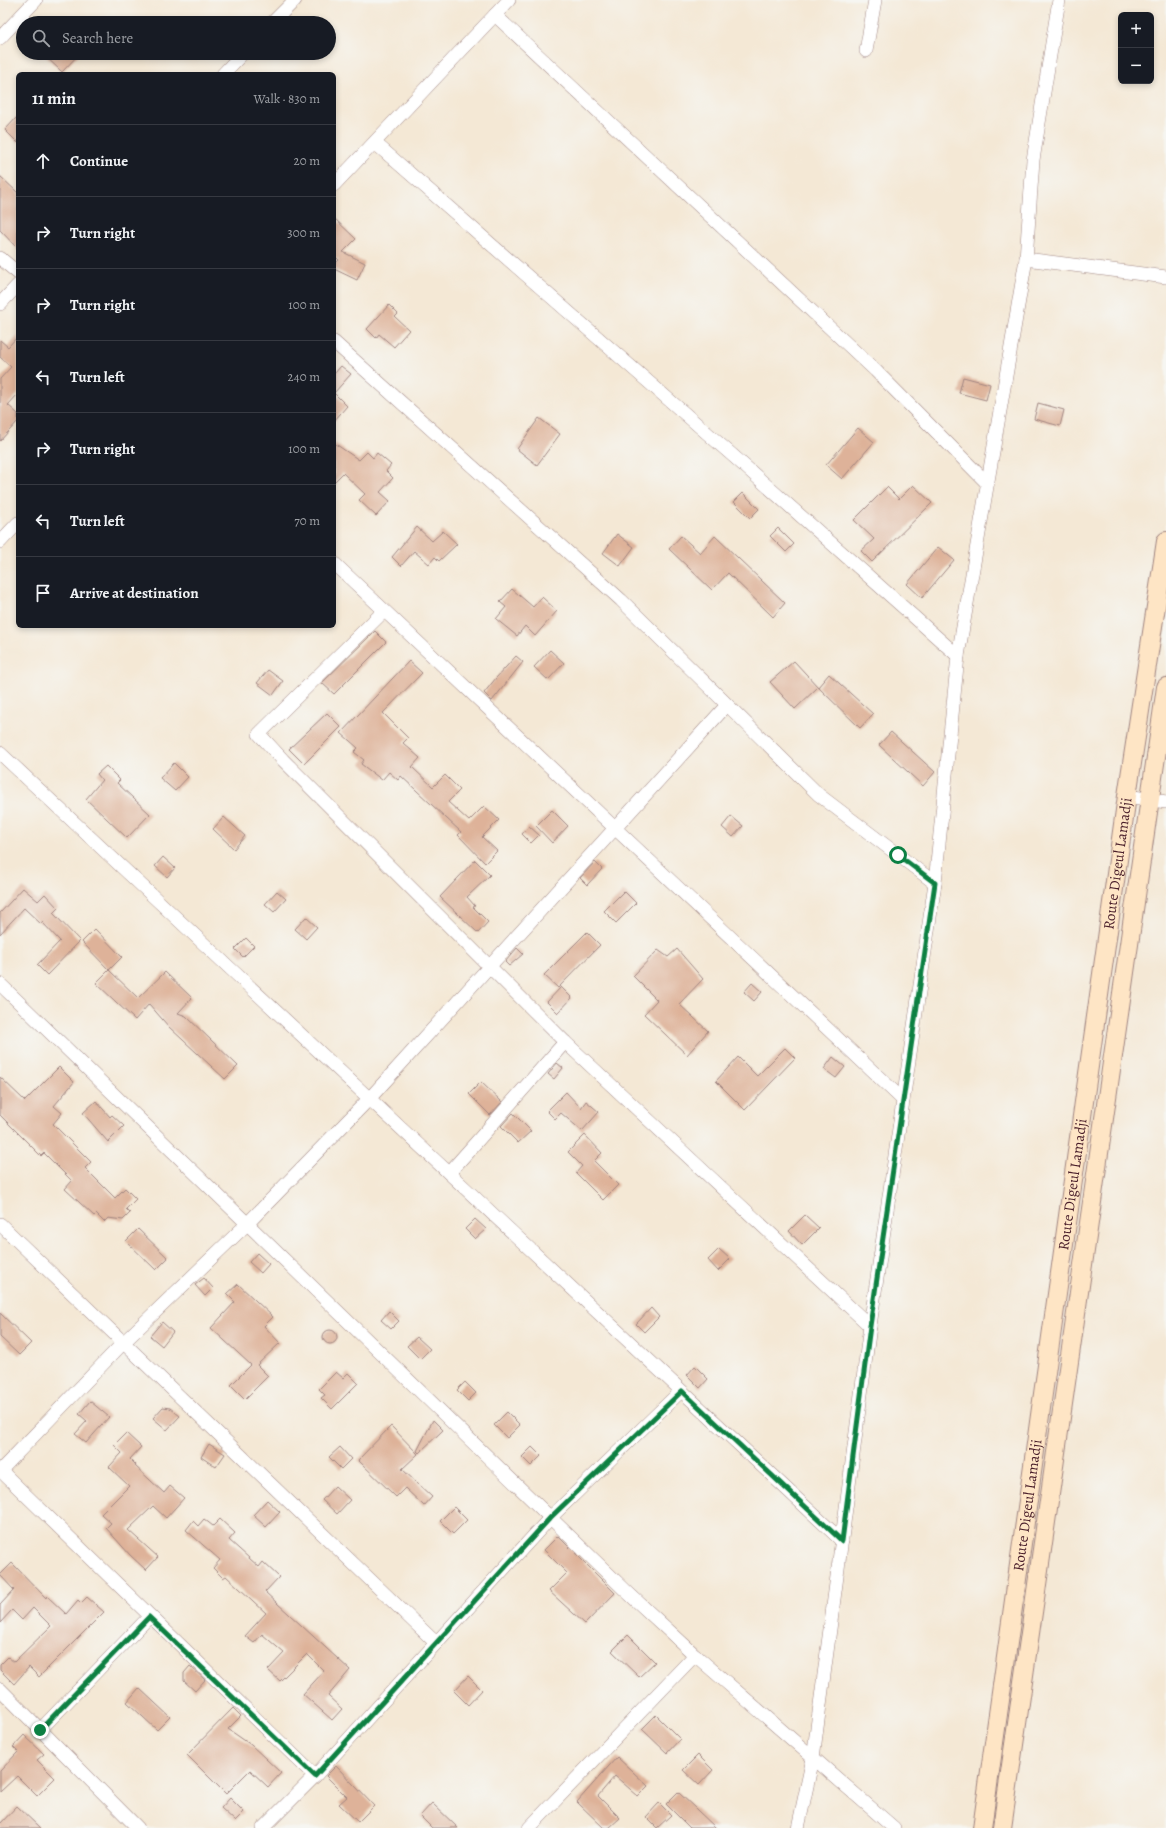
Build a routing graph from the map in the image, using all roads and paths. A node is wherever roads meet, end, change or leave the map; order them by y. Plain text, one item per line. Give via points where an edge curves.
1 (36, 0) edge
2 (295, 0) edge
3 (509, 0) edge
4 (876, 0) edge
5 (1059, 0) edge
6 (495, 15) junction
7 (21, 16) edge
8 (279, 16) edge
9 (16, 21) edge
10 (0, 38) edge
11 (866, 51) dead end
12 (236, 60) edge
13 (225, 72) edge
14 (375, 143) junction
15 (336, 183) edge
16 (0, 258) edge
17 (1026, 258) junction
18 (16, 271) edge
19 (1166, 277) edge
20 (16, 287) edge
21 (0, 304) edge
22 (336, 344) edge
23 (987, 483) junction
24 (16, 525) edge
25 (1166, 541) edge
26 (0, 542) edge
27 (336, 566) edge
28 (384, 611) junction
29 (958, 656) junction
30 (1166, 687) edge
31 (727, 705) junction
32 (0, 753) edge
33 (1127, 796) junction
34 (1158, 801) edge
35 (614, 829) junction
36 (935, 883) junction
37 (490, 966) junction
38 (0, 984) edge
39 (565, 1042) junction
40 (369, 1099) junction
41 (904, 1100) junction
42 (449, 1173) junction
43 (0, 1224) edge
44 (247, 1224) junction
45 (870, 1326) junction
46 (124, 1342) junction
47 (682, 1391) junction
48 (0, 1470) edge
49 (551, 1517) junction
50 (842, 1541) junction
51 (149, 1617) junction
52 (436, 1643) junction
53 (695, 1655) junction
54 (0, 1689) edge
55 (40, 1730) junction
56 (813, 1758) junction
57 (315, 1776) junction
58 (138, 1828) edge
59 (263, 1828) edge
60 (528, 1828) edge
61 (798, 1828) edge
62 (894, 1828) edge
63 (982, 1828) edge
64 (1002, 1828) edge

1 - 7 street
2 - 8 street
3 - 6 street
4 - 11 street
5 - 17 street via 1033,160
6 - 14 street
6 - 23 street via 876,371
9 - 10 street
12 - 13 street
14 - 15 street
14 - 29 street
16 - 18 street
17 - 19 street
17 - 23 street
20 - 21 street
22 - 31 street via 621,600
23 - 29 street
24 - 26 street
25 - 33 main road, Route Digeul Lamadji
27 - 28 street
28 - 35 street
28 - 37 street via 259,734
29 - 36 street
30 - 34 main road, Route Digeul Lamadji
31 - 35 street
31 - 36 street via 819,795
32 - 40 street
33 - 34 street
33 - 63 main road, Route Digeul Lamadji
34 - 64 main road, Route Digeul Lamadji
35 - 37 street
35 - 41 street
36 - 41 street
37 - 39 street
37 - 40 street
38 - 44 street
39 - 42 street
39 - 45 street
40 - 42 street
40 - 44 street
41 - 45 street
42 - 47 street
43 - 46 street
44 - 46 street
44 - 49 street
45 - 50 street
46 - 48 street
46 - 52 street
47 - 49 street
47 - 50 street
48 - 51 street
49 - 52 street
49 - 53 street
50 - 56 street
51 - 55 street
51 - 57 street
52 - 57 street
53 - 56 street
53 - 60 street
54 - 55 street
55 - 58 street
56 - 61 street
56 - 62 street
57 - 59 street

